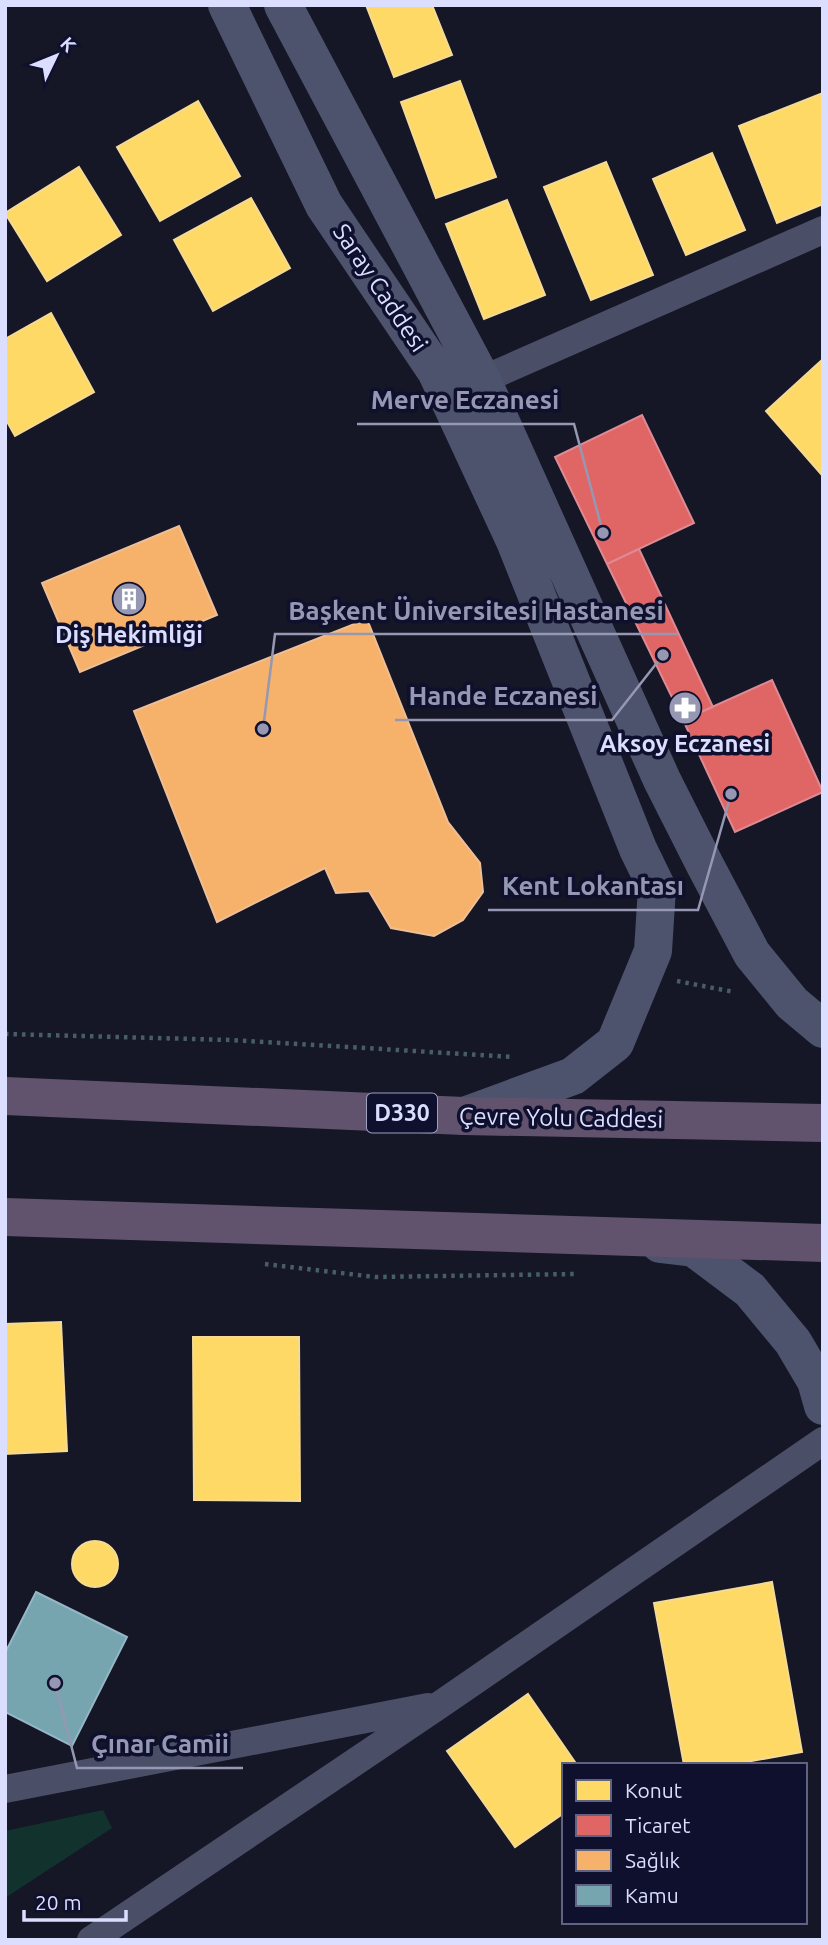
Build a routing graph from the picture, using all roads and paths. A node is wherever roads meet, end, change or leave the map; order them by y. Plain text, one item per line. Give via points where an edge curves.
1 (227, 5) edge
2 (282, 5) edge
3 (823, 230) edge
4 (482, 380) junction
5 (645, 975) junction
6 (739, 993) dead end
7 (823, 1029) edge
8 (5, 1034) edge
9 (524, 1058) dead end
10 (5, 1096) edge
11 (464, 1116) junction
12 (823, 1123) edge
13 (5, 1217) edge
14 (597, 1236) junction
15 (823, 1243) edge
16 (823, 1406) edge
17 (823, 1441) edge
18 (441, 1704) junction
19 (5, 1789) edge
20 (91, 1940) edge

1 - 5 street, Saray Caddesi via 324,205 436,371 515,541 657,888 653,951
2 - 4 street, Saray Caddesi
3 - 4 street
4 - 7 street, Saray Caddesi via 662,780 705,865 752,954 792,1003
5 - 6 path
5 - 11 street, Saray Caddesi via 615,1043 573,1076
8 - 9 path via 231,1040
10 - 11 highway, Çevre Yolu Caddesi / D330
11 - 12 highway, Çevre Yolu Caddesi / D330
13 - 14 highway
14 - 15 highway
14 - 16 street via 694,1248 750,1290 793,1342 816,1381
17 - 18 street
18 - 19 street
18 - 20 street

